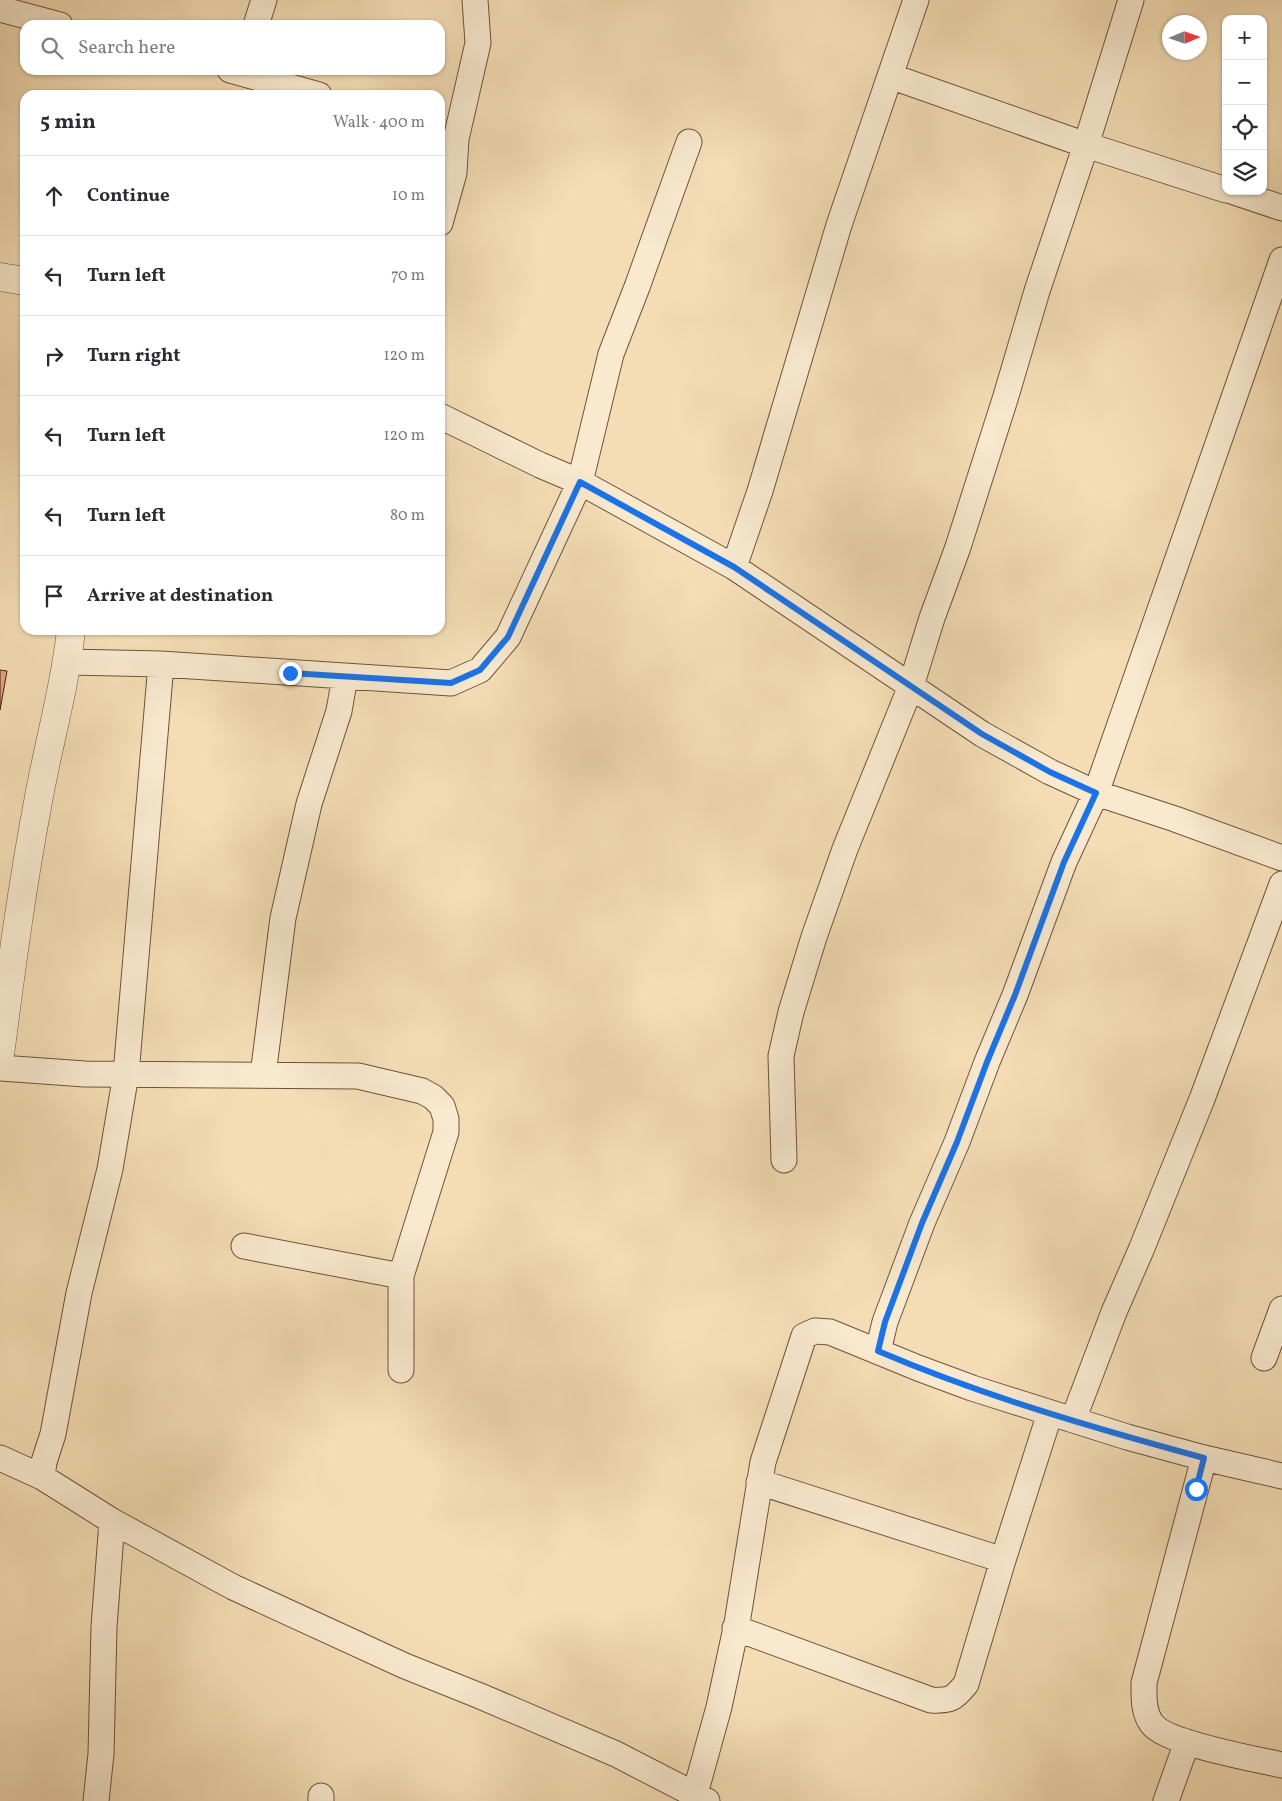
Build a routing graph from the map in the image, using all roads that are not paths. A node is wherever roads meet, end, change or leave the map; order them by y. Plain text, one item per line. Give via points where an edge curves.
1 (264, 0) edge
2 (475, 0) edge
3 (916, 0) edge
4 (1131, 0) edge
5 (0, 9) edge
6 (41, 20) edge
7 (258, 20) edge
8 (251, 75) edge
9 (890, 76) junction
10 (302, 90) edge
11 (448, 136) edge
12 (689, 142) dead end
13 (1086, 145) junction
14 (1222, 189) edge
15 (1243, 195) edge
16 (445, 205) edge
17 (1282, 208) edge
18 (1282, 260) edge
19 (0, 278) edge
20 (20, 280) edge
21 (445, 418) edge
22 (580, 482) junction
23 (734, 567) junction
24 (71, 635) edge
25 (68, 662) junction
26 (161, 664) junction
27 (345, 676) junction
28 (911, 686) junction
29 (1096, 793) junction
30 (1282, 858) edge
31 (1282, 884) edge
32 (0, 1055) edge
33 (0, 1068) edge
34 (126, 1074) junction
35 (264, 1075) junction
36 (784, 1160) dead end
37 (244, 1246) dead end
38 (401, 1276) junction
39 (1282, 1309) edge
40 (878, 1351) junction
41 (1264, 1358) dead end
42 (401, 1370) dead end
43 (1062, 1416) junction
44 (0, 1458) edge
45 (1204, 1458) junction
46 (1282, 1476) edge
47 (42, 1477) junction
48 (759, 1482) junction
49 (112, 1521) junction
50 (1003, 1560) junction
51 (735, 1628) junction
52 (1187, 1742) junction
53 (1282, 1765) edge
54 (699, 1799) edge
55 (96, 1801) edge
56 (1166, 1801) edge

1 - 7 street
2 - 11 street via 478,43
3 - 9 street
4 - 13 street
5 - 6 street
8 - 10 street
9 - 13 street
9 - 23 street via 839,225 760,491
11 - 16 street via 454,173
12 - 22 street via 611,354
13 - 14 street
13 - 28 street
15 - 17 street
18 - 29 street
19 - 20 street
21 - 22 street via 540,466
22 - 23 street
22 - 27 street via 508,637 480,670 451,683
23 - 28 street
24 - 25 street
25 - 26 street
25 - 32 street via 38,800
26 - 27 street
26 - 34 street
27 - 35 street via 339,711 309,804 283,918
28 - 29 street via 982,734
28 - 36 street via 845,849 791,1012 781,1056
29 - 30 street
29 - 40 street via 1064,862 1015,995 922,1223 885,1322
31 - 43 street via 1160,1205 1114,1312
33 - 34 street
34 - 35 street
34 - 47 street via 110,1169 79,1293
35 - 38 street via 358,1076 422,1092 442,1106 446,1132
37 - 38 street
38 - 42 street
39 - 41 street
40 - 43 street via 972,1388
40 - 48 street via 830,1332 815,1331 804,1336
43 - 45 street
43 - 50 street
44 - 47 street
45 - 46 street
45 - 52 street via 1144,1683 1144,1704 1151,1723 1164,1734
47 - 49 street
48 - 50 street
48 - 51 street
49 - 54 street via 234,1587 405,1666 616,1754
49 - 55 street
50 - 51 street via 966,1684 957,1695 946,1701 931,1700
51 - 54 street via 719,1707 700,1770
52 - 53 street
52 - 56 street

